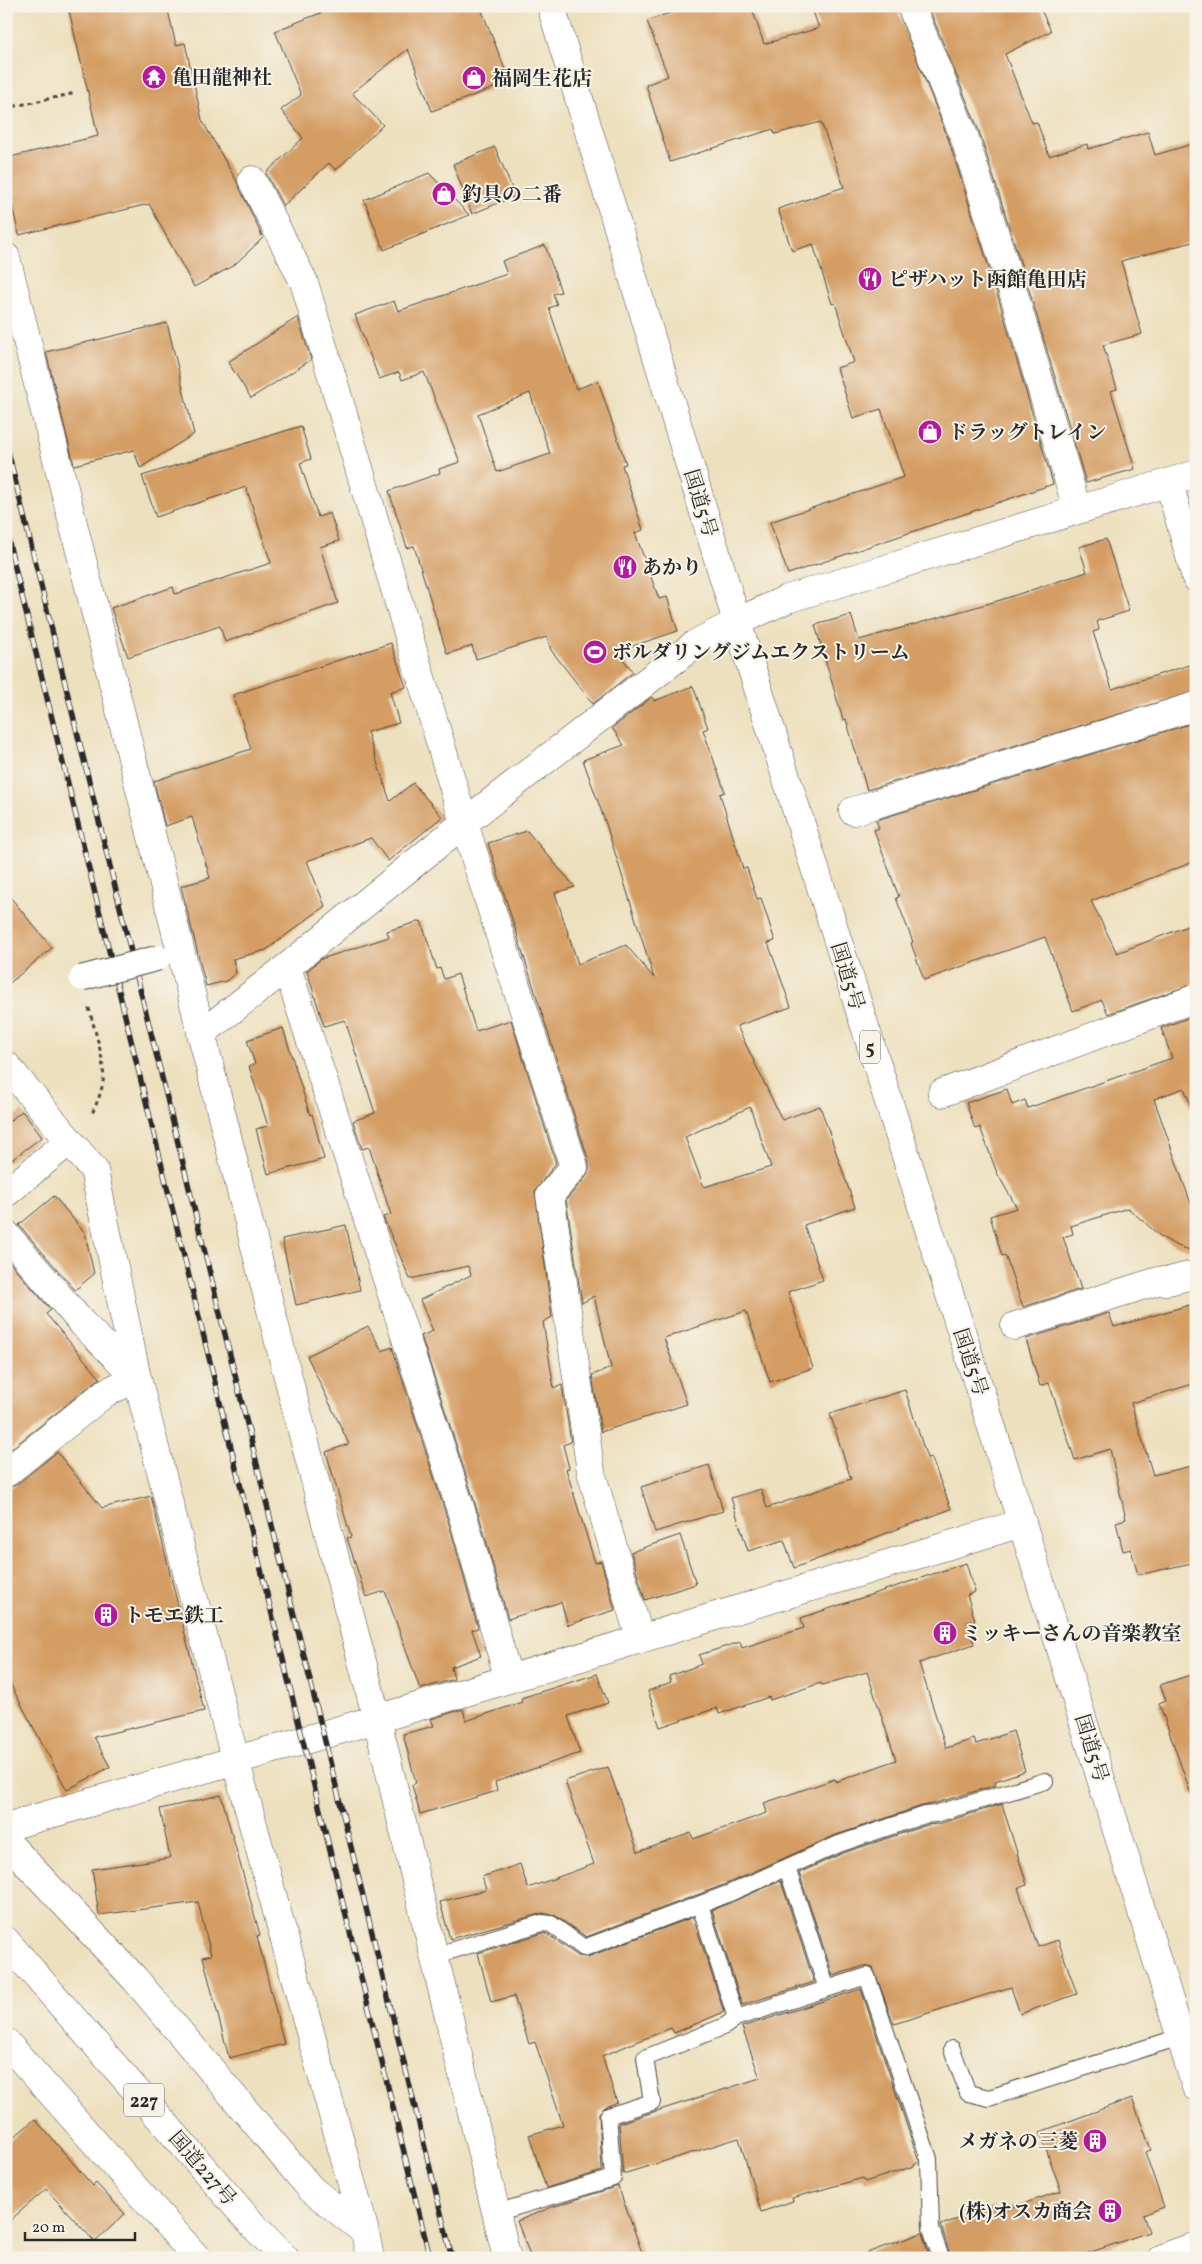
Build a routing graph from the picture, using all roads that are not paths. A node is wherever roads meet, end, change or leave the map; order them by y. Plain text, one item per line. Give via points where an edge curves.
1 (551, 6) edge
2 (911, 6) edge
3 (252, 180) dead end
4 (6, 258) edge
5 (1196, 474) edge
6 (1169, 483) junction
7 (1077, 509) junction
8 (1196, 578) edge
9 (737, 622) junction
10 (1196, 706) edge
11 (854, 811) dead end
12 (464, 823) junction
13 (158, 958) dead end
14 (287, 967) junction
15 (82, 978) road end
16 (1196, 998) edge
17 (201, 1034) junction
18 (6, 1065) edge
19 (942, 1093) dead end
20 (68, 1142) junction
21 (6, 1193) edge
22 (6, 1234) edge
23 (1196, 1274) edge
24 (1015, 1326) dead end
25 (137, 1378) junction
26 (6, 1474) edge
27 (1022, 1523) junction
28 (640, 1639) junction
29 (508, 1677) junction
30 (377, 1719) junction
31 (234, 1759) junction
32 (1045, 1781) dead end
33 (6, 1827) edge
34 (6, 1841) edge
35 (787, 1868) junction
36 (700, 1905) junction
37 (6, 1941) edge
38 (434, 1956) junction
39 (827, 1989) junction
40 (736, 2018) junction
41 (1180, 2037) junction
42 (6, 2042) edge
43 (952, 2049) dead end
44 (1196, 2087) edge
45 (496, 2213) junction
46 (368, 2245) edge
47 (1196, 2252) edge
48 (197, 2258) edge
49 (285, 2258) edge
50 (507, 2258) edge
51 (941, 2258) edge
52 (1162, 2258) edge

1 - 9 main road, 国道5号 / 5
2 - 7 main road via 964,136
3 - 12 main road via 304,282
4 - 17 main road
5 - 6 main road
6 - 7 main road
6 - 8 main road
7 - 9 main road via 788,599
9 - 12 main road via 695,644
9 - 27 main road, 国道5号 / 5
10 - 11 main road
12 - 14 main road
12 - 28 main road via 574,1167 550,1195 591,1472
13 - 15 street, bridge
14 - 17 main road
14 - 29 main road via 465,1523
16 - 19 main road
17 - 30 main road
18 - 20 main road
20 - 21 main road
20 - 25 main road via 94,1170
22 - 25 main road via 82,1323
23 - 24 main road via 1158,1281
25 - 26 main road via 105,1393
25 - 31 main road
27 - 28 main road
27 - 41 main road, 国道5号 / 5
28 - 29 main road
29 - 30 main road
30 - 31 main road
30 - 38 main road
31 - 33 main road
31 - 46 main road
32 - 35 lane via 935,1814 925,1814 840,1844
34 - 46 main road via 135,1979 311,2190
35 - 36 lane
35 - 39 lane
36 - 38 lane via 584,1948 551,1924 542,1924
36 - 40 lane
37 - 49 main road, 国道227号 / 227 via 244,2216
38 - 45 main road
39 - 40 lane
39 - 51 lane via 867,1976 929,2159 931,2230
40 - 45 lane via 725,2026 645,2058 652,2102 608,2116 613,2178
41 - 43 lane via 989,2098 968,2093
41 - 44 main road, 国道5号 / 5
42 - 48 main road
45 - 50 main road
47 - 52 main road via 1190,2248

